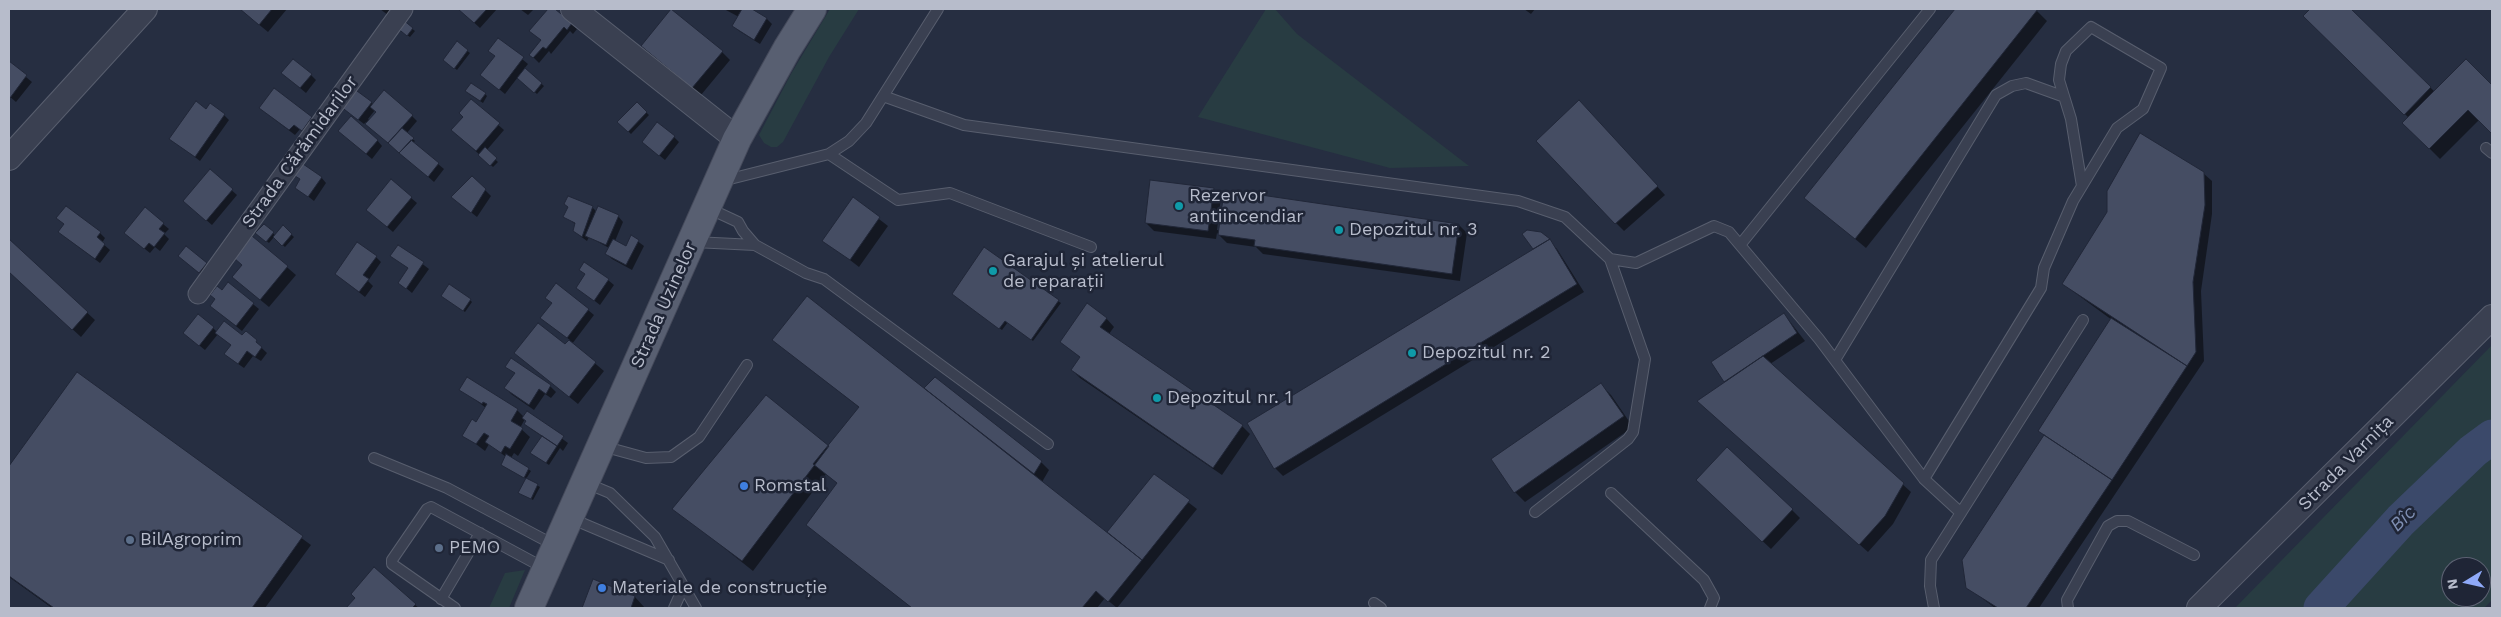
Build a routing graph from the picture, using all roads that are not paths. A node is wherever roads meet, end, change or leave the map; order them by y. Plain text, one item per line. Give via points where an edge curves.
1 (145, 9) edge
2 (403, 9) edge
3 (573, 9) edge
4 (812, 9) edge
5 (938, 9) edge
6 (1930, 9) edge
7 (883, 96) junction
8 (2062, 96) junction
9 (737, 139) junction
10 (829, 154) junction
11 (9, 158) edge
12 (2082, 186) junction
13 (711, 194) junction
14 (691, 242) junction
15 (755, 245) junction
16 (1740, 245) junction
17 (1091, 247) dead end
18 (1610, 259) junction
19 (198, 294) dead end
20 (2492, 317) edge
21 (2083, 320) dead end
22 (1835, 360) junction
23 (747, 365) dead end
24 (1048, 444) dead end
25 (601, 446) junction
26 (374, 458) dead end
27 (1924, 479) junction
28 (585, 482) junction
29 (1611, 493) dead end
30 (1535, 512) dead end
31 (1961, 513) junction
32 (569, 518) junction
33 (480, 533) junction
34 (2194, 555) dead end
35 (552, 558) junction
36 (669, 560) junction
37 (682, 588) junction
38 (441, 599) junction
39 (455, 608) edge
40 (529, 608) edge
41 (674, 608) edge
42 (696, 608) edge
43 (1710, 608) edge
44 (1934, 608) edge
45 (2068, 608) edge
46 (2199, 608) edge

1 - 11 street
2 - 19 street, Strada Cărămidarilor
3 - 9 street
4 - 9 main road, Strada Uzinelor
5 - 7 lane
6 - 16 lane
7 - 10 lane via 849,141
7 - 18 lane via 964,125 1518,201 1565,217
8 - 12 lane via 2071,118
8 - 12 lane via 2059,80 2066,51 2091,27 2161,68 2143,109 2117,128
8 - 22 lane via 2026,83 1996,95
9 - 13 main road, Strada Uzinelor
10 - 13 lane
10 - 17 lane via 898,200 950,193
12 - 27 lane via 2044,268 2042,288
13 - 14 main road, Strada Uzinelor
13 - 15 lane
14 - 15 lane
14 - 25 main road, Strada Uzinelor
15 - 24 lane via 824,280
16 - 18 lane via 1729,232 1714,226 1636,263
16 - 22 lane
18 - 30 lane via 1645,359 1633,432
20 - 46 street, Strada Varnița
21 - 31 lane
22 - 27 lane
23 - 25 lane via 699,437 671,457 646,458
25 - 28 main road, Strada Uzinelor
26 - 35 lane via 447,488
27 - 31 lane
28 - 32 main road, Strada Uzinelor
28 - 36 lane via 610,493 625,506 655,537
29 - 43 lane via 1704,580 1714,598
31 - 44 lane via 1931,560 1930,586
32 - 35 main road, Strada Uzinelor
32 - 36 lane
33 - 35 lane
33 - 38 lane
33 - 38 lane via 431,508 427,509 392,560 394,567
34 - 45 lane via 2128,521 2117,521 2108,526 2067,600
35 - 40 main road, Strada Uzinelor
36 - 37 lane
37 - 41 lane
37 - 42 lane
38 - 39 lane

